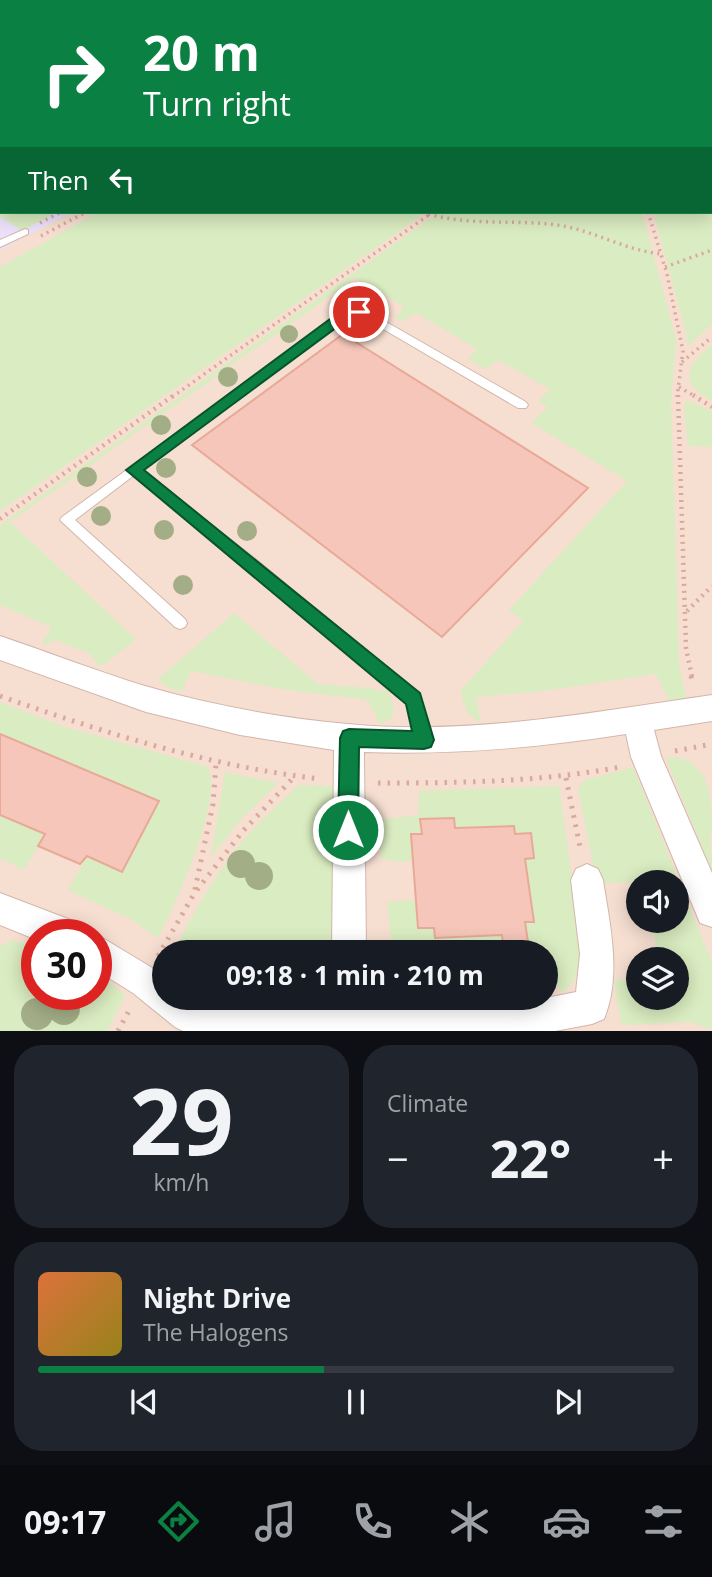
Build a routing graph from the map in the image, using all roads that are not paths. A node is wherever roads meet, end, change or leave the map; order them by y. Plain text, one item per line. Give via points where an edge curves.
1 (24, 232) dead end
2 (0, 244) edge
3 (522, 405) dead end
4 (134, 470) junction
5 (180, 623) dead end
6 (0, 648) edge
7 (708, 709) edge
8 (637, 720) junction
9 (349, 738) junction
10 (424, 740) junction
11 (587, 880) road end
12 (0, 909) edge
13 (712, 911) edge
14 (26, 919) edge
15 (349, 940) edge
16 (112, 962) edge
17 (152, 988) edge
18 (181, 1010) edge
19 (331, 1010) edge
20 (417, 1010) edge

1 - 2 lane
3 - 4 lane via 370,317 349,313
4 - 5 lane via 66,520
4 - 10 lane via 414,699
6 - 9 street via 146,699 240,721
7 - 8 street
8 - 10 street via 536,734
8 - 13 street via 646,757
9 - 10 street
9 - 15 street
11 - 20 street via 597,954 592,1007 552,1014
12 - 14 street
16 - 17 street
18 - 19 street via 228,1021

